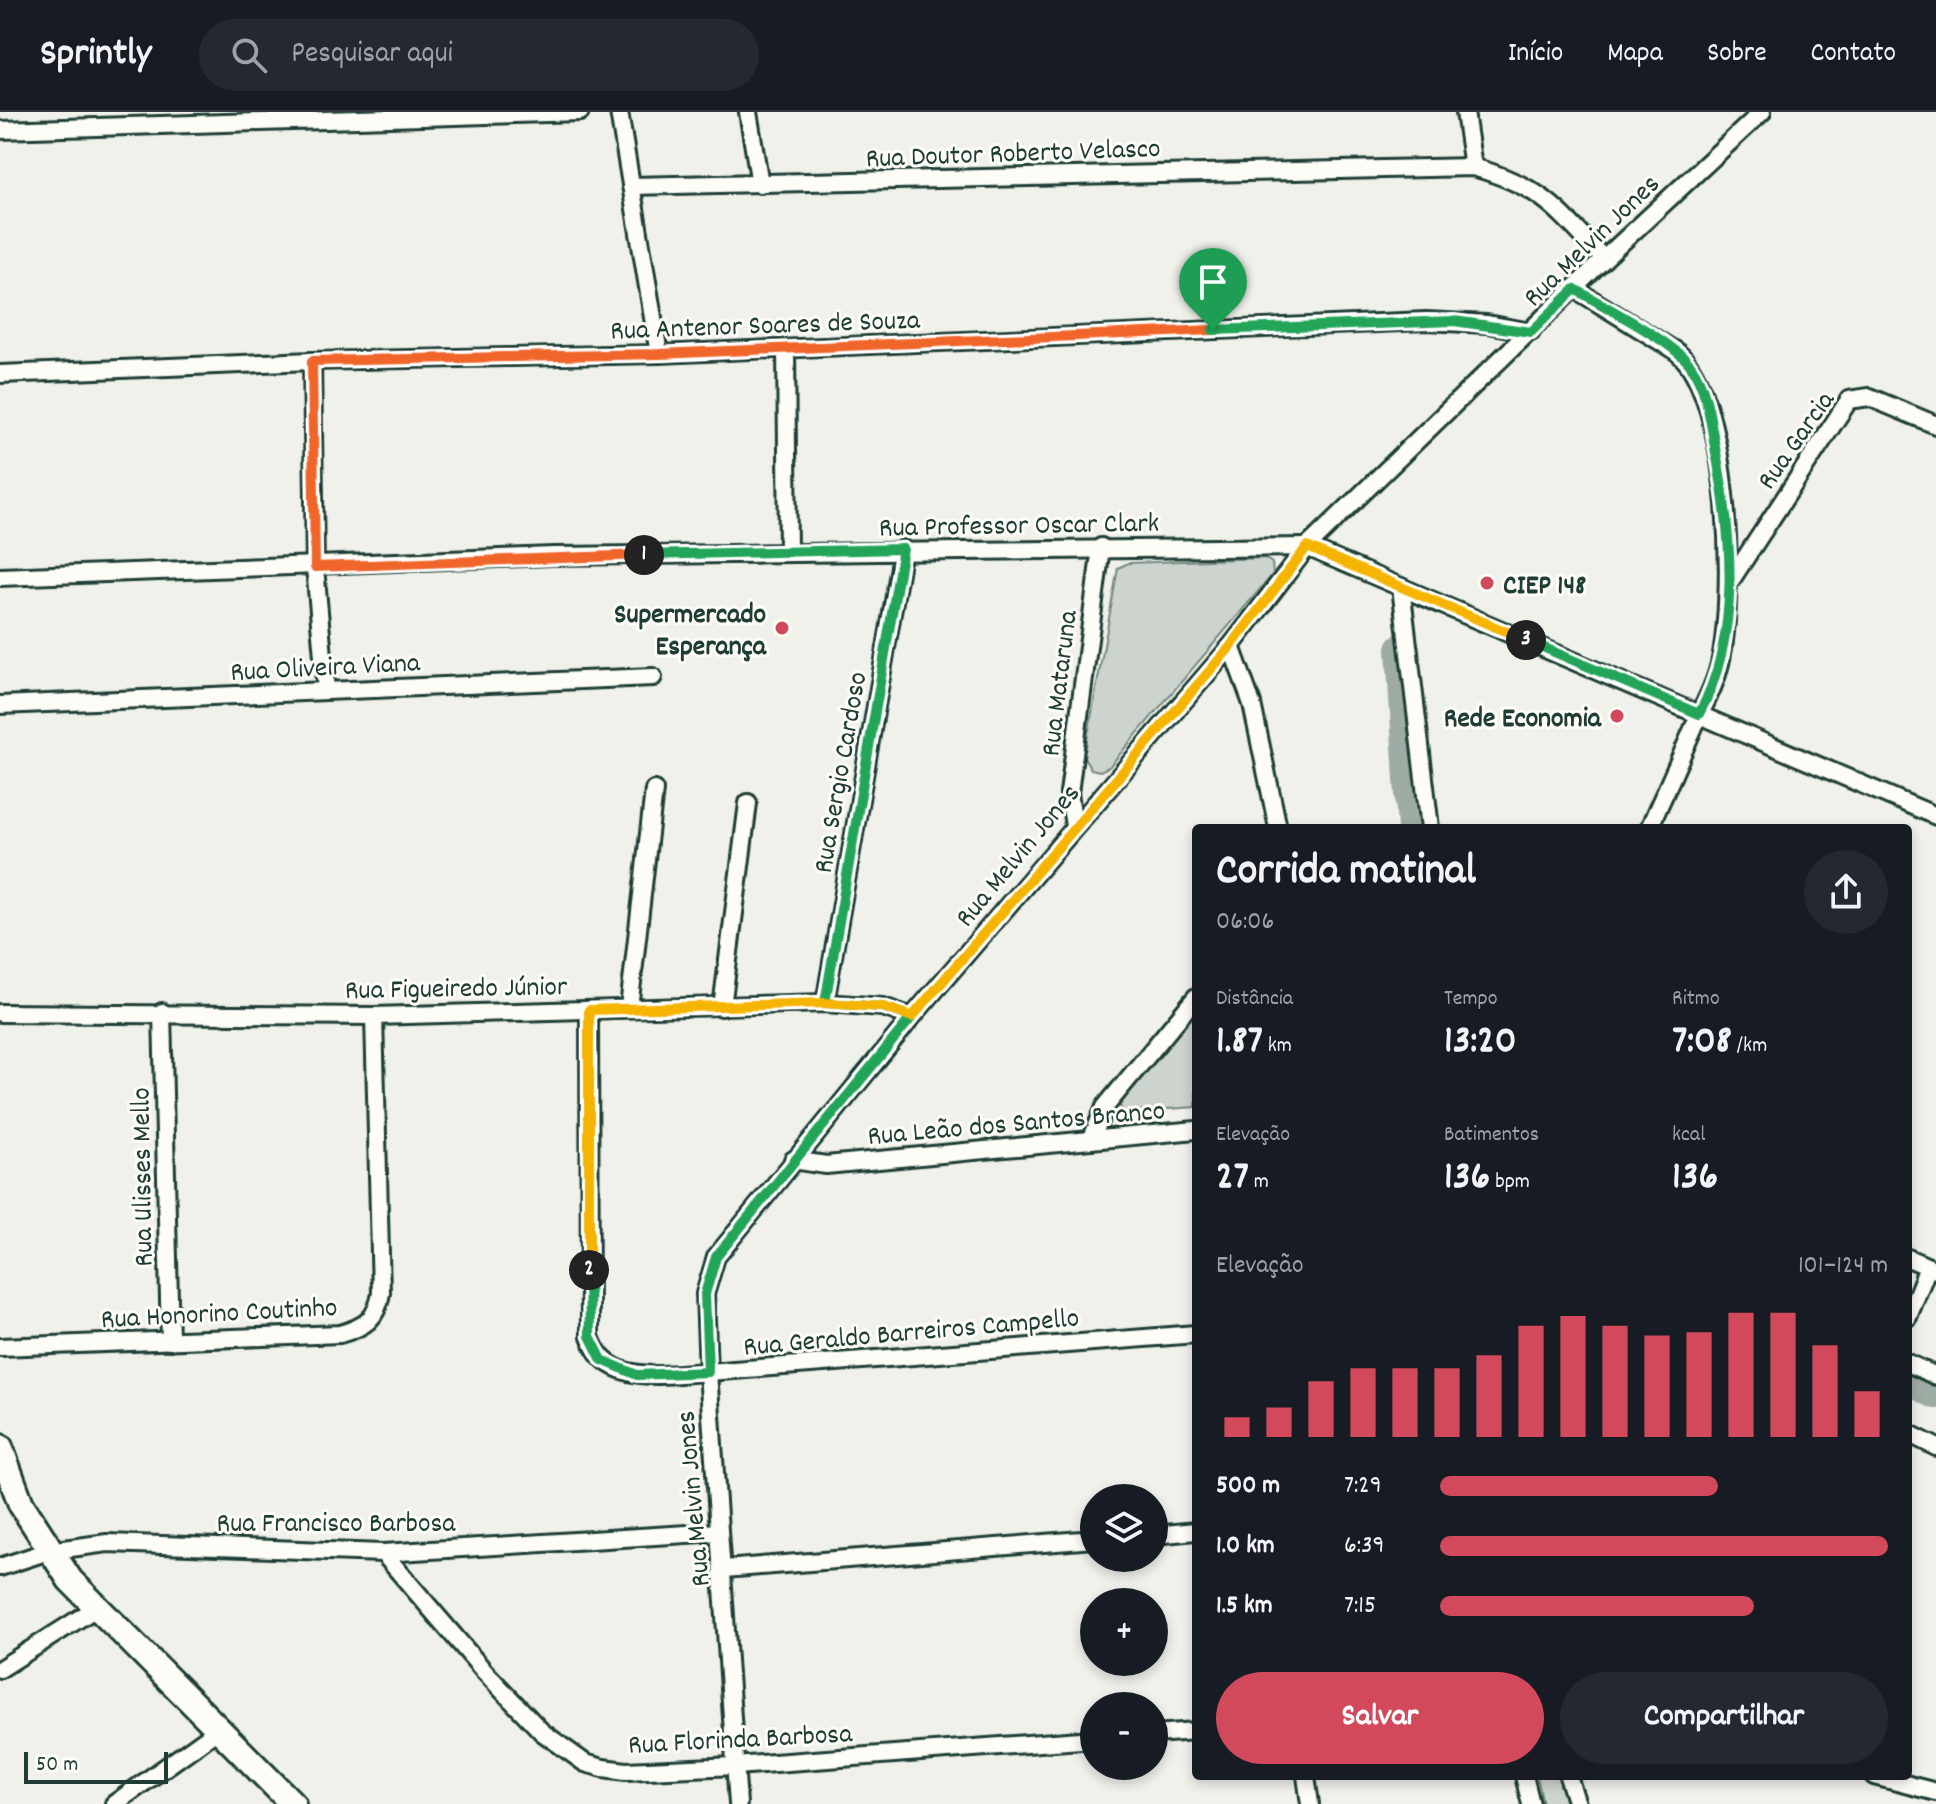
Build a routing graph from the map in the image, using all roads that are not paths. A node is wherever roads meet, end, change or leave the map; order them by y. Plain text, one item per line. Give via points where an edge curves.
1 (580, 112) edge
2 (619, 112) edge
3 (748, 112) edge
4 (1465, 112) edge
5 (1762, 112) edge
6 (0, 130) edge
7 (1473, 167) junction
8 (760, 184) junction
9 (631, 186) junction
10 (1604, 259) junction
11 (1575, 289) junction
12 (1531, 332) junction
13 (786, 349) junction
14 (659, 354) junction
15 (312, 361) junction
16 (0, 374) edge
17 (1936, 425) edge
18 (1101, 547) junction
19 (1307, 547) junction
20 (903, 549) junction
21 (788, 552) junction
22 (315, 567) junction
23 (0, 577) edge
24 (1728, 585) junction
25 (1401, 587) junction
26 (1231, 646) junction
27 (653, 677) dead end
28 (326, 690) junction
29 (0, 705) edge
30 (1699, 714) junction
31 (654, 790) dead end
32 (748, 803) dead end
33 (1936, 816) edge
34 (1277, 824) edge
35 (1430, 824) edge
36 (1651, 824) edge
37 (1074, 826) junction
38 (1192, 1002) edge
39 (825, 1003) junction
40 (722, 1007) junction
41 (629, 1008) junction
42 (589, 1010) junction
43 (162, 1012) junction
44 (0, 1013) edge
45 (374, 1016) junction
46 (912, 1017) junction
47 (1192, 1130) edge
48 (1091, 1140) junction
49 (793, 1160) junction
50 (1912, 1260) edge
51 (1932, 1268) edge
52 (1912, 1309) edge
53 (1192, 1334) edge
54 (170, 1341) junction
55 (0, 1347) edge
56 (1912, 1365) edge
57 (708, 1372) junction
58 (1936, 1376) edge
59 (1912, 1435) edge
60 (1936, 1447) edge
61 (2, 1459) edge
62 (1192, 1531) edge
63 (719, 1532) junction
64 (1168, 1534) edge
65 (1080, 1540) edge
66 (49, 1551) junction
67 (383, 1553) junction
68 (0, 1567) edge
69 (724, 1569) junction
70 (96, 1608) junction
71 (0, 1669) edge
72 (219, 1729) junction
73 (1192, 1731) edge
74 (1168, 1733) edge
75 (1080, 1740) edge
76 (735, 1766) junction
77 (1307, 1780) edge
78 (1525, 1780) edge
79 (1569, 1780) edge
80 (1890, 1780) edge
81 (1936, 1792) edge
82 (114, 1804) edge
83 (293, 1804) edge
84 (738, 1804) edge
85 (1310, 1804) edge
86 (1531, 1804) edge
87 (1577, 1804) edge

1 - 6 street
2 - 9 street
3 - 8 street
4 - 7 street
5 - 10 street, Rua Melvin Jones
7 - 8 street, Rua Doutor Roberto Velasco
7 - 10 street, Rua Doutor Roberto Velasco via 1530,187
8 - 9 street, Rua Doutor Roberto Velasco
9 - 14 street
10 - 11 street, Rua Melvin Jones
11 - 12 street, Rua Melvin Jones
11 - 24 street via 1677,352 1698,379 1728,515
12 - 13 street, Rua Antenor Soares de Souza via 1426,321
12 - 19 street, Rua Melvin Jones
13 - 14 street, Rua Antenor Soares de Souza
13 - 21 street
14 - 15 street, Rua Antenor Soares de Souza
15 - 16 street, Rua Antenor Soares de Souza
15 - 22 street
17 - 24 street, Rua Garcia via 1869,397 1849,400
18 - 19 street, Rua Professor Oscar Clark
18 - 20 street, Rua Professor Oscar Clark
18 - 37 street, Rua Mataruna via 1069,793
19 - 25 street, Rua Professor Oscar Clark
19 - 26 street, Rua Melvin Jones
20 - 21 street, Rua Professor Oscar Clark
20 - 39 street, Rua Sergio Cardoso
21 - 22 street, Rua Professor Oscar Clark
22 - 23 street, Rua Professor Oscar Clark
22 - 28 street
24 - 30 street via 1719,670
25 - 30 street, Rua Professor Oscar Clark
25 - 35 street
26 - 34 street via 1252,704
26 - 37 street, Rua Melvin Jones
27 - 28 street, Rua Oliveira Viana
28 - 29 street, Rua Oliveira Viana
30 - 33 street, Rua Professor Oscar Clark
30 - 36 street
31 - 41 street
32 - 40 street
37 - 46 street, Rua Melvin Jones
38 - 48 street via 1105,1107
39 - 40 street, Rua Figueiredo Júnior
39 - 46 street, Rua Figueiredo Júnior via 883,1007
40 - 41 street, Rua Figueiredo Júnior
41 - 42 street, Rua Figueiredo Júnior
42 - 45 street, Rua Figueiredo Júnior
42 - 57 street, Rua Geraldo Barreiros Campello via 594,1350 618,1369 637,1375
43 - 44 street, Rua Figueiredo Júnior
43 - 45 street, Rua Figueiredo Júnior
43 - 54 street, Rua Ulisses Mello
45 - 54 street, Rua Honorino Coutinho via 381,1293 375,1315 358,1329 340,1334
46 - 49 street, Rua Melvin Jones
47 - 48 street, Rua Leão dos Santos Branco
48 - 49 street, Rua Leão dos Santos Branco via 826,1165
49 - 57 street, Rua Melvin Jones via 725,1243 708,1275
50 - 51 street
51 - 52 street
53 - 57 street, Rua Geraldo Barreiros Campello
54 - 55 street, Rua Honorino Coutinho
56 - 58 street
57 - 63 street, Rua Melvin Jones
59 - 60 street
61 - 66 main road
62 - 64 street
63 - 67 street, Rua Francisco Barbosa
63 - 69 street, Rua Melvin Jones
65 - 69 street
66 - 67 street, Rua Francisco Barbosa via 107,1543
66 - 68 street, Rua Francisco Barbosa
66 - 70 main road
67 - 76 street, Rua Florinda Barbosa via 522,1711 585,1763 626,1771
69 - 76 street, Rua Melvin Jones
70 - 71 street
70 - 72 main road
72 - 82 street
72 - 83 main road
73 - 74 street
75 - 76 street, Rua Florinda Barbosa
76 - 84 street, Rua Melvin Jones
77 - 85 street
78 - 86 street
79 - 87 street
80 - 81 street

